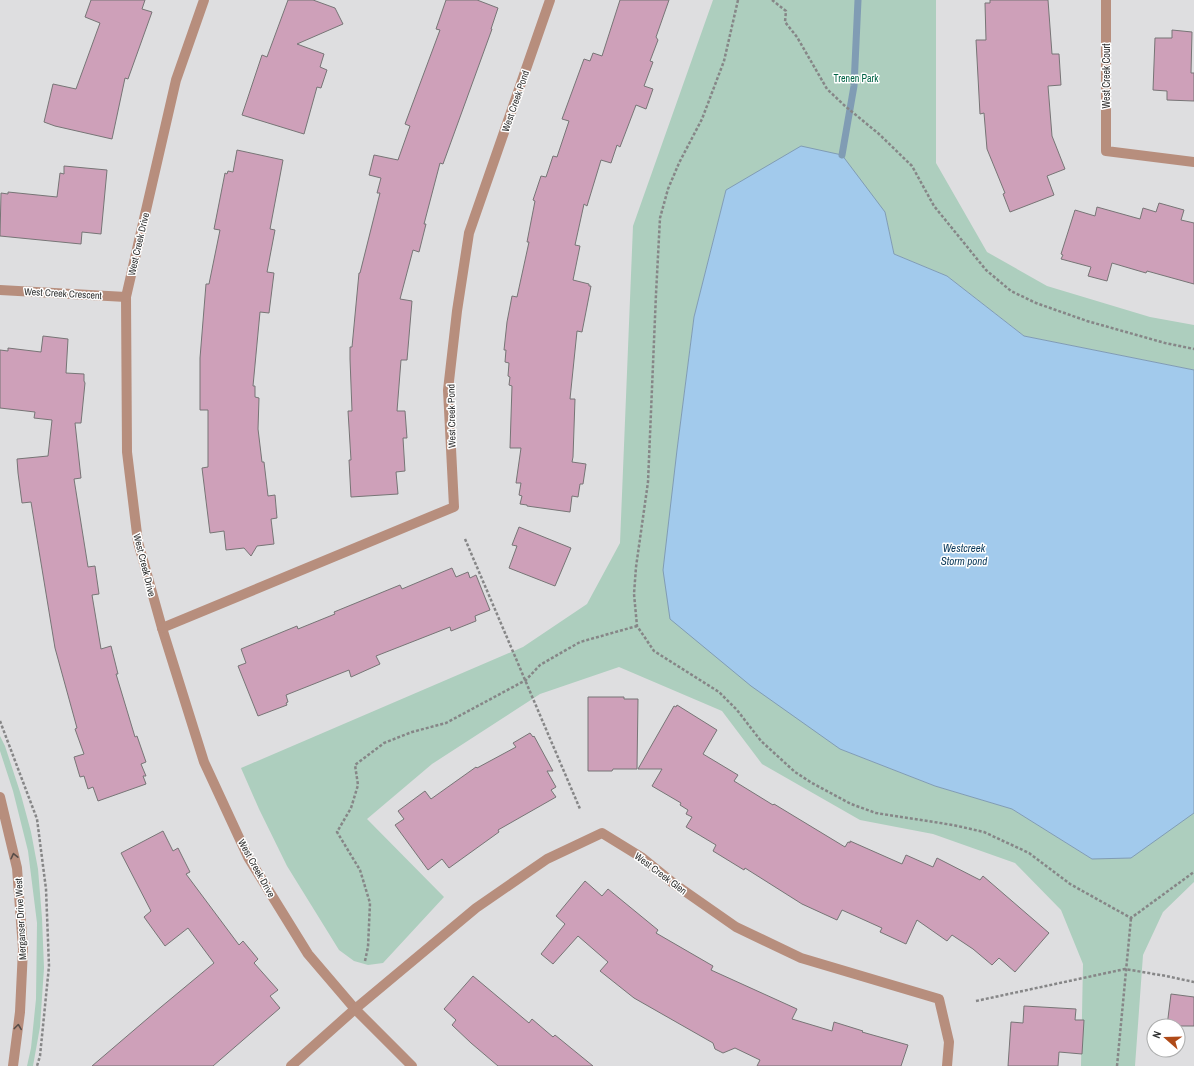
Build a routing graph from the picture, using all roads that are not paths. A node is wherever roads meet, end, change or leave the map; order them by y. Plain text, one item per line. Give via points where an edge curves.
1 (204, 0) edge
2 (550, 0) edge
3 (1106, 0) edge
4 (1194, 162) edge
5 (0, 290) edge
6 (126, 297) junction
7 (162, 628) junction
8 (0, 799) edge
9 (355, 1009) junction
10 (13, 1066) edge
11 (291, 1066) edge
12 (412, 1066) edge
13 (947, 1066) edge

1 - 6 street, West Creek Drive via 176,80
2 - 7 street, West Creek Pond via 469,233 448,390 454,507
3 - 4 street, West Creek Court via 1106,151
5 - 6 street, West Creek Crescent
6 - 7 street, West Creek Drive via 127,452 138,542
7 - 9 street, West Creek Drive via 204,762 248,857 308,954
10 -> 8 street, Merganser Drive West via 20,1012 23,949 17,868
9 - 11 street
9 - 12 street, West Creek Drive
9 - 13 street, West Creek Glen via 476,908 547,859 602,832 641,857 736,927 801,958 939,999 949,1042

